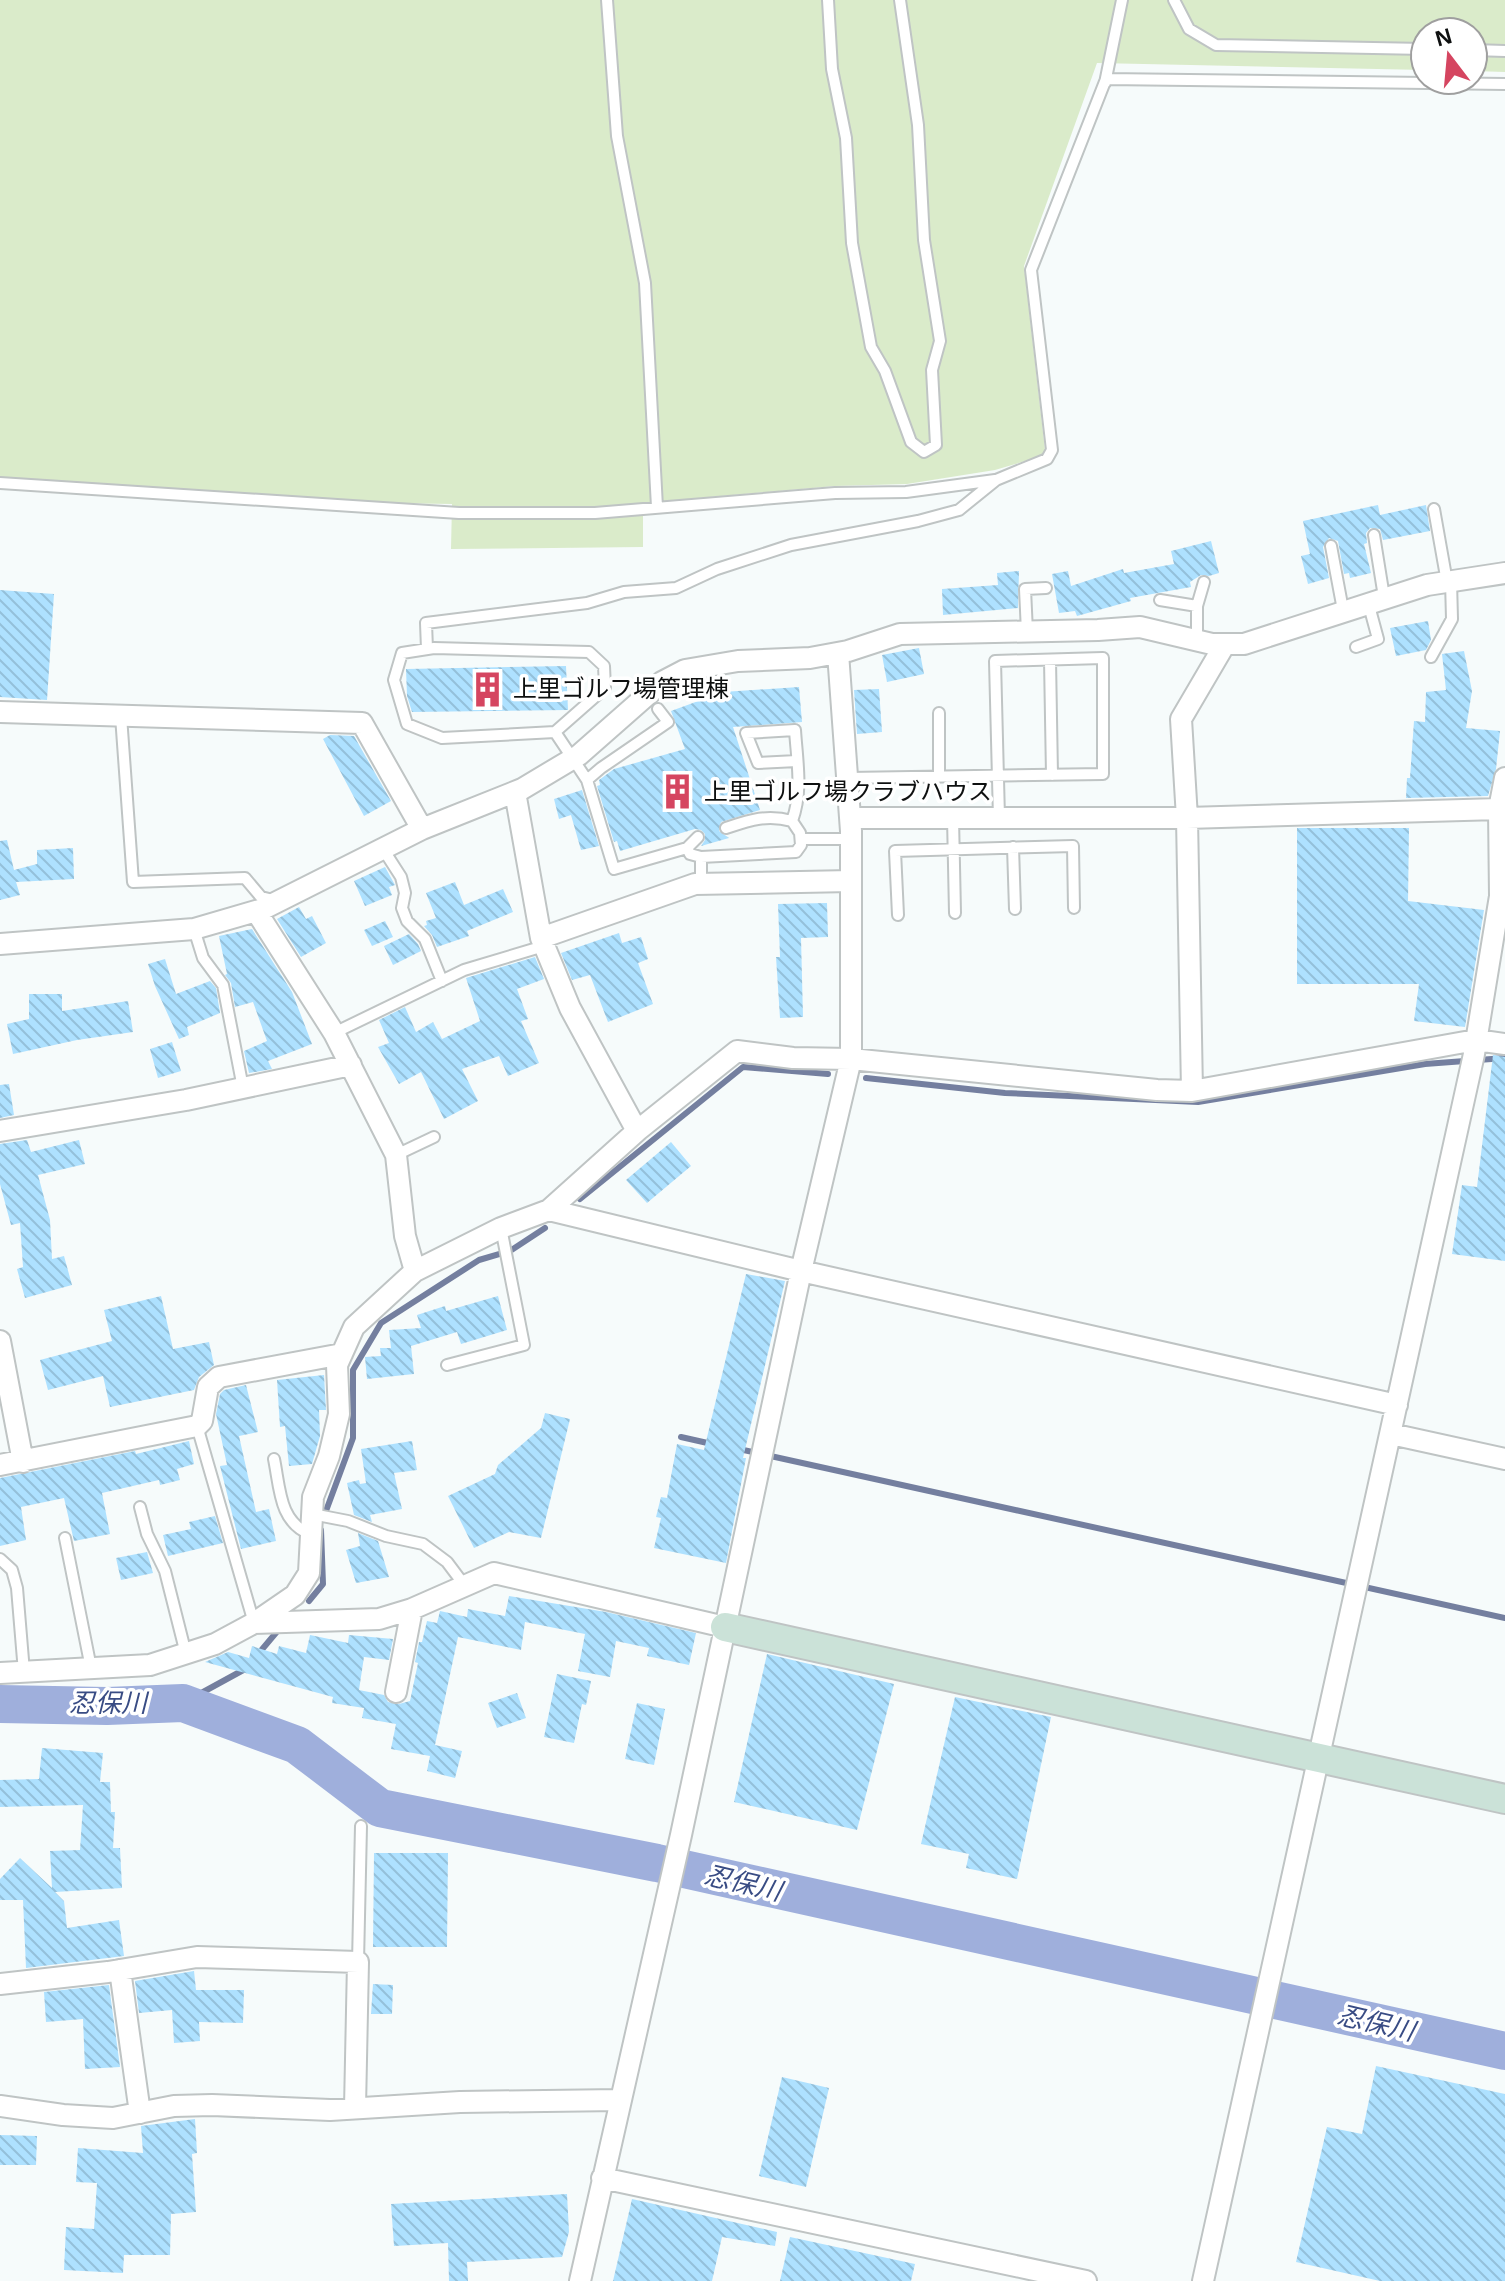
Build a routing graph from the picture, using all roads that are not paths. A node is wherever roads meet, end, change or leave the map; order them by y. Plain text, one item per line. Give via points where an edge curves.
1 (607, 0) edge
2 (828, 0) edge
3 (900, 0) edge
4 (1122, 0) edge
5 (1174, 0) edge
6 (1409, 49) edge
7 (1105, 83) junction
8 (1505, 84) edge
9 (996, 480) junction
10 (0, 483) edge
11 (657, 507) junction
12 (1434, 509) dead end
13 (1374, 535) dead end
14 (1331, 546) dead end
15 (1505, 573) edge
16 (1449, 581) junction
17 (1204, 582) dead end
18 (1046, 588) dead end
19 (1160, 600) dead end
20 (1376, 600) junction
21 (1197, 606) junction
22 (1343, 610) junction
23 (1027, 632) junction
24 (1197, 640) junction
25 (1225, 644) junction
26 (1356, 647) dead end
27 (427, 649) junction
28 (838, 653) junction
29 (1431, 657) dead end
30 (1050, 660) junction
31 (658, 709) dead end
32 (0, 712) edge
33 (939, 713) dead end
34 (121, 716) junction
35 (555, 732) junction
36 (573, 758) junction
37 (797, 761) junction
38 (1052, 775) junction
39 (998, 776) junction
40 (939, 777) junction
41 (848, 778) junction
42 (1505, 778) edge
43 (587, 780) junction
44 (515, 792) junction
45 (1499, 809) junction
46 (953, 818) junction
47 (999, 818) junction
48 (1187, 818) junction
49 (792, 821) junction
50 (726, 828) dead end
51 (851, 828) junction
52 (422, 829) junction
53 (698, 837) dead end
54 (801, 839) junction
55 (1013, 847) junction
56 (687, 848) junction
57 (383, 849) junction
58 (954, 849) junction
59 (701, 857) junction
60 (851, 881) junction
61 (701, 883) junction
62 (279, 901) junction
63 (1074, 908) dead end
64 (1015, 909) dead end
65 (256, 911) junction
66 (955, 913) dead end
67 (898, 915) dead end
68 (194, 929) junction
69 (542, 942) junction
70 (0, 944) edge
71 (442, 981) junction
72 (334, 1033) junction
73 (1476, 1040) junction
74 (1505, 1044) edge
75 (851, 1059) junction
76 (351, 1065) junction
77 (243, 1088) junction
78 (1192, 1091) junction
79 (0, 1131) edge
80 (637, 1131) junction
81 (434, 1137) dead end
82 (396, 1155) junction
83 (549, 1210) junction
84 (501, 1228) junction
85 (415, 1271) junction
86 (801, 1271) junction
87 (0, 1341) edge
88 (342, 1354) junction
89 (447, 1365) dead end
90 (1397, 1405) junction
91 (197, 1426) junction
92 (1391, 1434) junction
93 (274, 1459) dead end
94 (1505, 1459) edge
95 (23, 1462) junction
96 (0, 1465) edge
97 (140, 1507) dead end
98 (311, 1524) junction
99 (65, 1538) dead end
100 (0, 1559) edge
101 (465, 1586) junction
102 (412, 1609) junction
103 (254, 1623) junction
104 (725, 1627) junction
105 (186, 1654) junction
106 (91, 1668) junction
107 (24, 1672) junction
108 (0, 1673) edge
109 (396, 1692) dead end
110 (1317, 1757) junction
111 (1505, 1799) edge
112 (361, 1826) dead end
113 (358, 1962) junction
114 (120, 1970) junction
115 (0, 1984) edge
116 (619, 2100) junction
117 (0, 2106) edge
118 (355, 2108) junction
119 (140, 2113) junction
120 (602, 2178) junction
121 (580, 2281) edge
122 (1086, 2281) edge
123 (1203, 2281) edge

1 - 11 lane via 617,136 645,283
2 - 3 lane via 832,69 846,138 852,243 871,347 911,442 924,452 936,445 932,370 940,341 924,240 918,125
4 - 7 lane
5 - 6 lane via 1189,29 1216,45
7 - 8 lane via 1106,79
7 - 9 lane via 1031,270 1052,450 1047,459
9 - 11 lane via 906,492
9 - 27 lane via 959,510 791,545 676,588 426,623
10 - 11 lane via 459,513 595,513
12 - 16 lane
13 - 20 lane
14 - 22 lane
15 - 16 street
16 - 20 street
16 - 29 lane via 1452,619
17 - 21 lane
18 - 23 lane via 1025,589
19 - 21 lane
20 - 22 street
20 - 26 lane via 1378,639
21 - 24 lane
22 - 25 street via 1244,644
23 - 24 street via 1140,627
23 - 28 street via 900,634
24 - 25 street
25 - 48 street via 1181,719
27 - 35 lane via 402,653 394,680 407,724 442,738
27 - 35 lane via 589,652 604,666 605,688
28 - 36 street via 685,670 662,682
28 - 41 street
30 - 38 lane
30 - 38 lane via 1103,658 1103,774
30 - 39 lane via 995,661
31 - 43 lane via 668,722
32 - 34 street
33 - 40 lane
34 - 52 street via 362,723
34 - 62 lane via 133,882 245,878 261,897
35 - 36 lane
36 - 43 lane
36 - 44 street
37 - 37 lane via 795,730 746,733 758,763
37 - 49 lane via 800,801
38 - 39 lane
39 - 40 lane
39 - 47 lane
40 - 41 lane
41 - 51 street
42 - 45 street
43 - 56 lane via 614,869
44 - 52 street
44 - 69 street
45 - 48 street
45 - 73 street via 1500,896
46 - 47 street
46 - 51 street
46 - 58 lane
47 - 48 street
48 - 78 street
49 - 50 lane via 763,816
49 - 54 lane
51 - 54 lane
51 - 60 street
52 - 57 street
53 - 56 lane
54 - 59 lane via 796,852
55 - 58 lane
55 - 63 lane via 1073,846
55 - 64 lane
56 - 59 lane
57 - 62 street
57 - 71 lane via 401,877 407,921 425,939
58 - 66 lane
58 - 67 lane via 895,851
59 - 61 lane
60 - 61 street
60 - 75 street
61 - 69 street
62 - 65 street
65 - 68 street
65 - 72 street
68 - 70 street
68 - 77 lane via 203,958 223,985
69 - 71 lane
69 - 80 street via 570,1008
71 - 72 lane
72 - 76 street
73 - 74 street
73 - 78 street
73 - 90 street
75 - 78 street
75 - 80 street via 737,1051
75 - 86 street
76 - 77 street
76 - 82 street
77 - 79 street
80 - 83 street
81 - 82 lane
82 - 85 street via 405,1236
83 - 84 street
83 - 86 street
84 - 85 street
84 - 89 lane via 524,1345
85 - 88 street via 354,1327
86 - 90 street
86 - 104 street
87 - 95 street
88 - 91 street via 219,1377 208,1387
88 - 98 street via 337,1365 339,1414 313,1497
90 - 92 street
91 - 95 street
91 - 103 lane
92 - 94 street
92 - 110 street
93 - 98 lane via 286,1514 295,1528
95 - 96 street
97 - 105 lane via 165,1571
98 - 101 lane via 348,1521 423,1544 447,1562
98 - 103 street via 309,1573 295,1595
99 - 106 lane
100 - 107 lane via 12,1570 17,1588
101 - 102 street
101 - 104 street via 494,1573
102 - 103 street via 379,1619
102 - 109 street
103 - 105 street
104 - 110 street
104 - 116 street
105 - 106 street via 150,1665
106 - 107 street
107 - 108 street
110 - 111 street
110 - 123 street
112 - 113 lane
113 - 114 street via 197,1957
113 - 118 street
114 - 115 street
114 - 119 street
116 - 118 street
116 - 120 street
117 - 119 street via 113,2118
118 - 119 street via 212,2105
120 - 121 street
120 - 122 street

